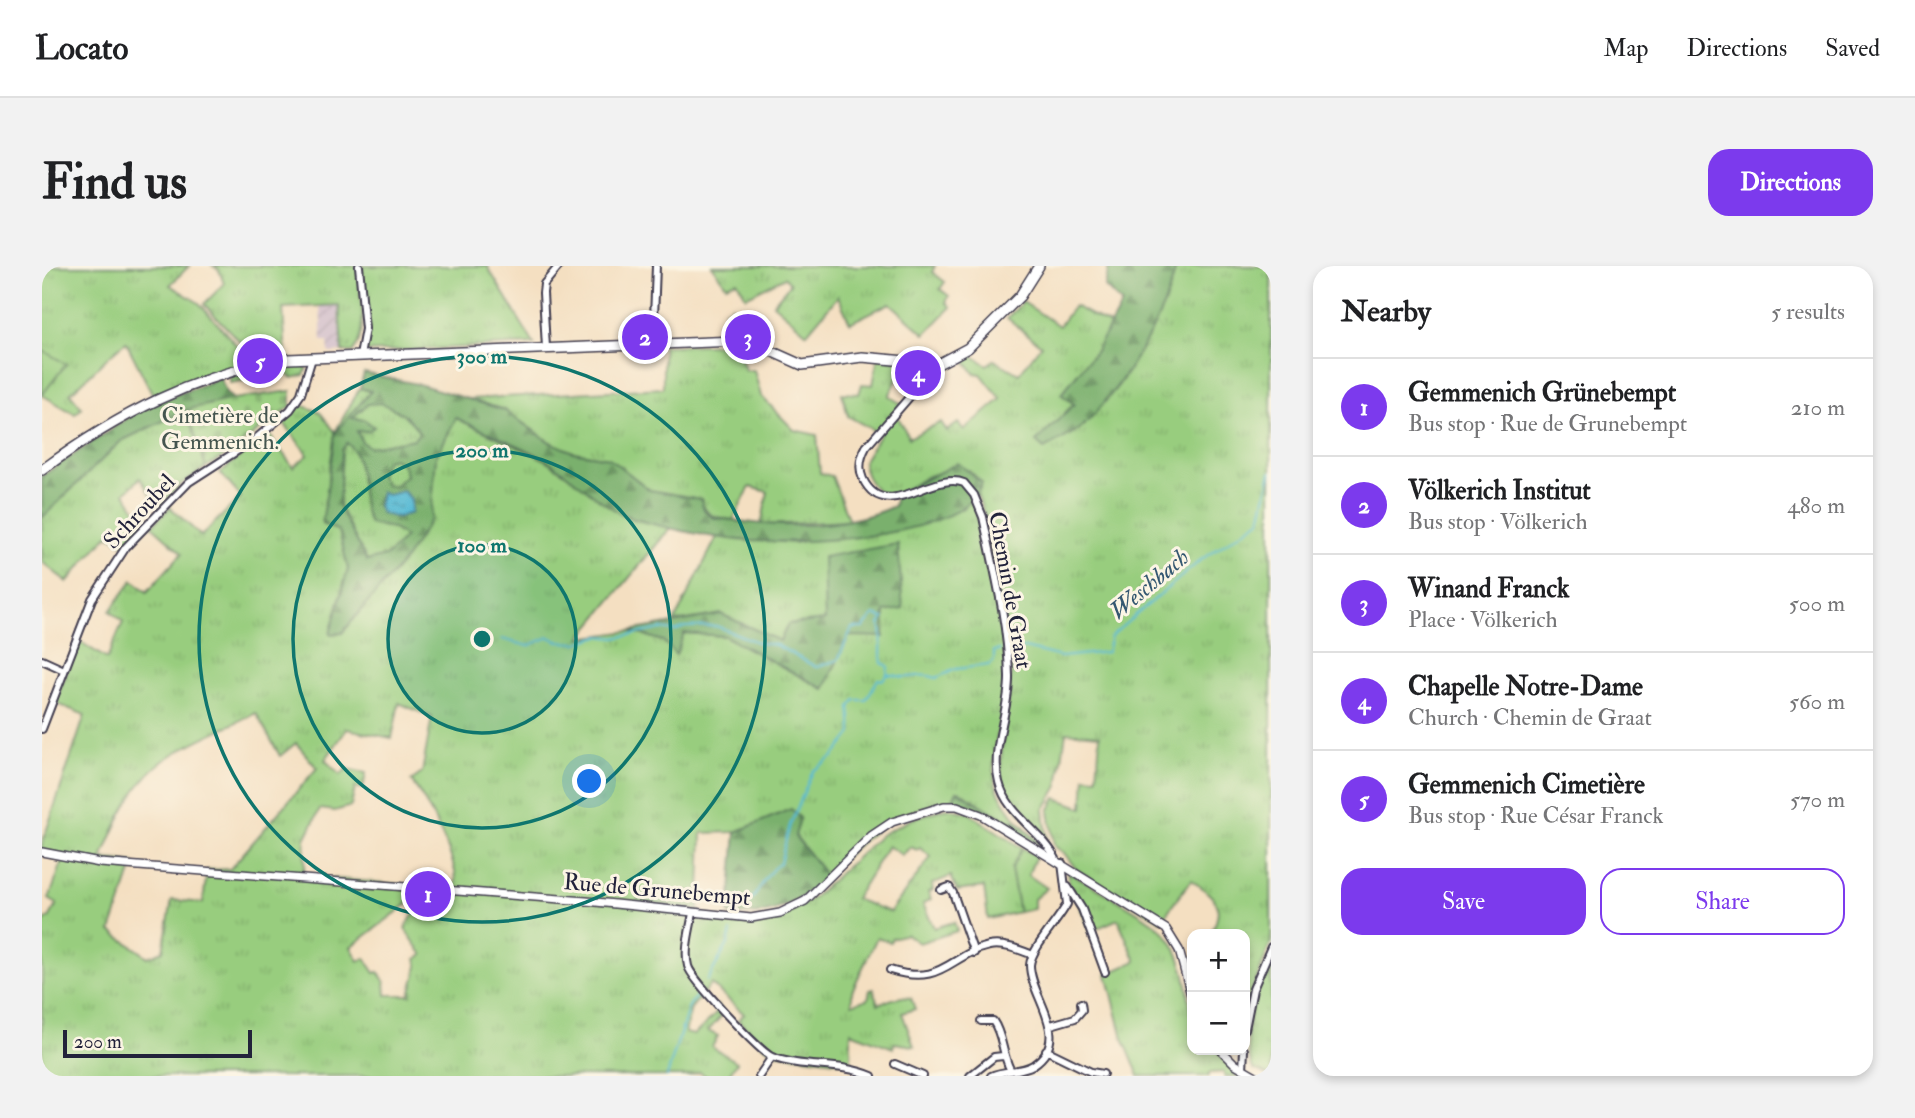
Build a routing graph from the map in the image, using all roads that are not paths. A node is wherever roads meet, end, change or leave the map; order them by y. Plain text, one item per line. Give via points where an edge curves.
1 (359, 266) edge
2 (559, 266) edge
3 (656, 266) edge
4 (1039, 266) edge
5 (653, 344) junction
6 (546, 348) junction
7 (360, 356) junction
8 (312, 358) junction
9 (939, 364) junction
10 (42, 470) edge
11 (42, 660) edge
12 (64, 670) junction
13 (42, 729) edge
14 (42, 852) edge
15 (1059, 861) junction
16 (1066, 883) junction
17 (941, 890) dead end
18 (693, 913) junction
19 (1271, 947) edge
20 (974, 953) junction
21 (1033, 955) junction
22 (890, 970) dead end
23 (1105, 972) dead end
24 (1190, 992) edge
25 (1081, 1003) dead end
26 (1250, 1004) edge
27 (981, 1021) dead end
28 (1051, 1025) junction
29 (1046, 1050) junction
30 (1227, 1055) edge
31 (1244, 1055) edge
32 (772, 1056) junction
33 (1003, 1056) junction
34 (895, 1064) dead end
35 (1010, 1069) junction
36 (1243, 1069) junction
37 (1103, 1074) edge
38 (759, 1076) edge
39 (872, 1076) edge
40 (923, 1076) edge
41 (970, 1076) edge
42 (991, 1076) edge
43 (1256, 1076) edge

1 - 7 street via 365,329
2 - 6 street via 544,284
3 - 5 street
4 - 9 main road via 1020,296 956,357
5 - 6 main road
5 - 9 main road via 746,342 811,366 862,357
6 - 7 main road
7 - 8 main road
8 - 10 main road via 249,366 180,388 128,414
8 - 12 street, Schroubel via 299,400 290,410 254,440 189,482 126,547 92,599
9 - 15 street, Chemin de Graat via 866,447 860,472 867,486 882,497 897,498 953,481 964,483 977,500 984,517 1007,654 1009,688 997,765 999,782 1007,801
11 - 12 street
12 - 13 street, Schroubel
14 - 18 street, Rue de Grunebempt via 111,864
15 - 16 street
15 - 18 street, Rue de Grunebempt via 974,811 939,806 880,829 793,908 751,919
15 - 24 street, Rue de Grunebempt via 1166,929 1179,950
16 - 21 street via 1067,904
16 - 23 street via 1082,909
17 - 20 street via 949,887 953,894
18 - 32 street via 687,957 691,974
19 - 26 street
20 - 21 street via 996,946
20 - 22 street via 932,973
21 - 28 street via 1032,972
25 - 28 street via 1079,1015
27 - 33 street via 993,1021 998,1027
28 - 29 street
29 - 35 street via 1029,1067
29 - 37 street
30 - 36 street
31 - 36 street
32 - 38 street
32 - 39 street via 848,1067
33 - 35 street
33 - 41 street via 994,1057
34 - 40 street
35 - 42 street
36 - 43 street

